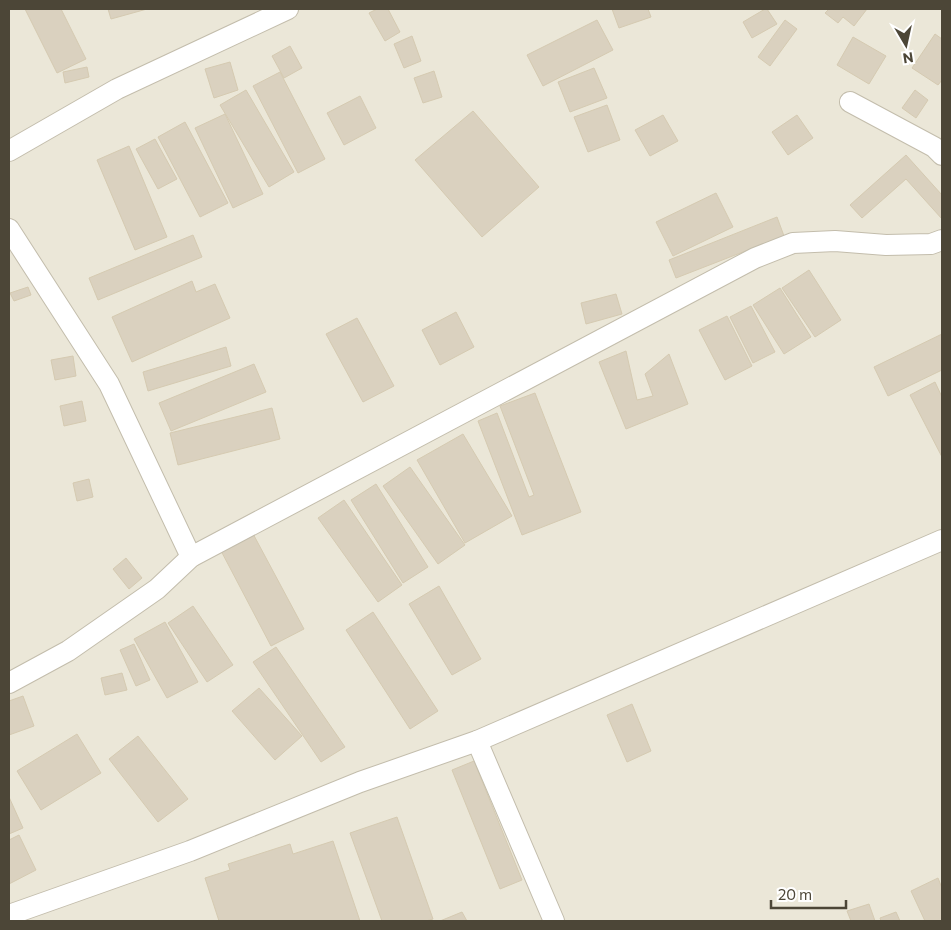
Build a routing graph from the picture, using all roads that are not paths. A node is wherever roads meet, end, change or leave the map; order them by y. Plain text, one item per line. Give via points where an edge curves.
1 (288, 9) edge
2 (850, 102) dead end
3 (9, 151) edge
4 (942, 155) edge
5 (9, 228) edge
6 (942, 240) edge
7 (942, 540) edge
8 (191, 557) junction
9 (9, 683) edge
10 (477, 740) junction
11 (9, 914) edge
12 (554, 921) edge

1 - 3 street via 117,89
2 - 4 street via 934,147
5 - 8 street via 109,384
6 - 8 street via 931,244 886,245 835,241 793,243 754,258
7 - 10 street
8 - 9 street via 157,588 68,651
10 - 11 street via 360,782 190,851
10 - 12 street

